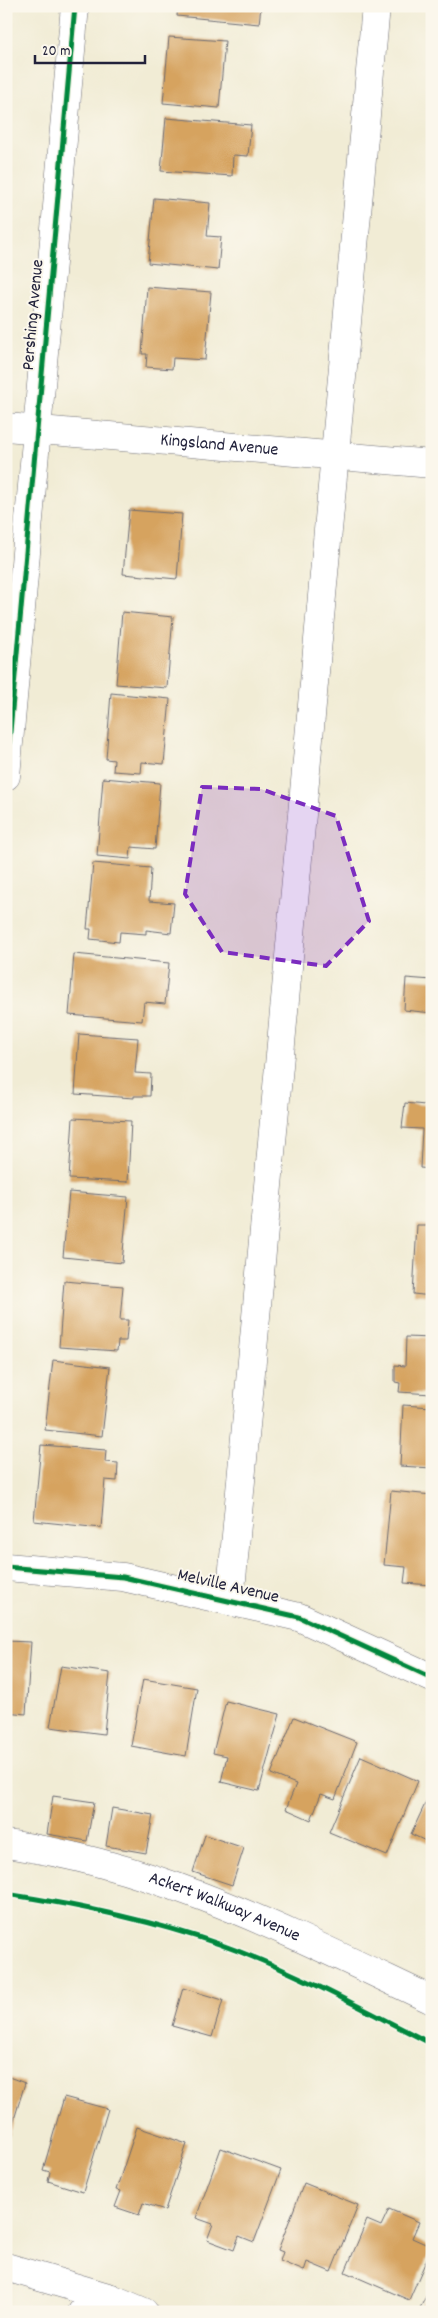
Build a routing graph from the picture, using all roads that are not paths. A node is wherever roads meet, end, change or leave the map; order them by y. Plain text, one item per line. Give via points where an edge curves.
1 (75, 6) edge
2 (376, 6) edge
3 (6, 427) edge
4 (38, 430) junction
5 (336, 456) junction
6 (432, 464) edge
7 (6, 776) edge
8 (6, 1567) edge
9 (230, 1601) junction
10 (432, 1678) edge
11 (6, 1844) edge
12 (432, 2000) edge
13 (6, 2267) edge
14 (111, 2298) junction
15 (82, 2312) edge
16 (144, 2312) edge

1 - 4 street, Pershing Avenue
2 - 5 street
3 - 4 street, Kingsland Avenue
4 - 5 street, Kingsland Avenue
4 - 7 street, Pershing Avenue
5 - 6 street, Kingsland Avenue
5 - 9 street
8 - 9 street, Melville Avenue via 123,1577
9 - 10 street, Melville Avenue via 298,1617
11 - 12 street, Ackert Walkway Avenue via 92,1861 161,1880 304,1940
13 - 14 street
14 - 15 street
14 - 16 street

